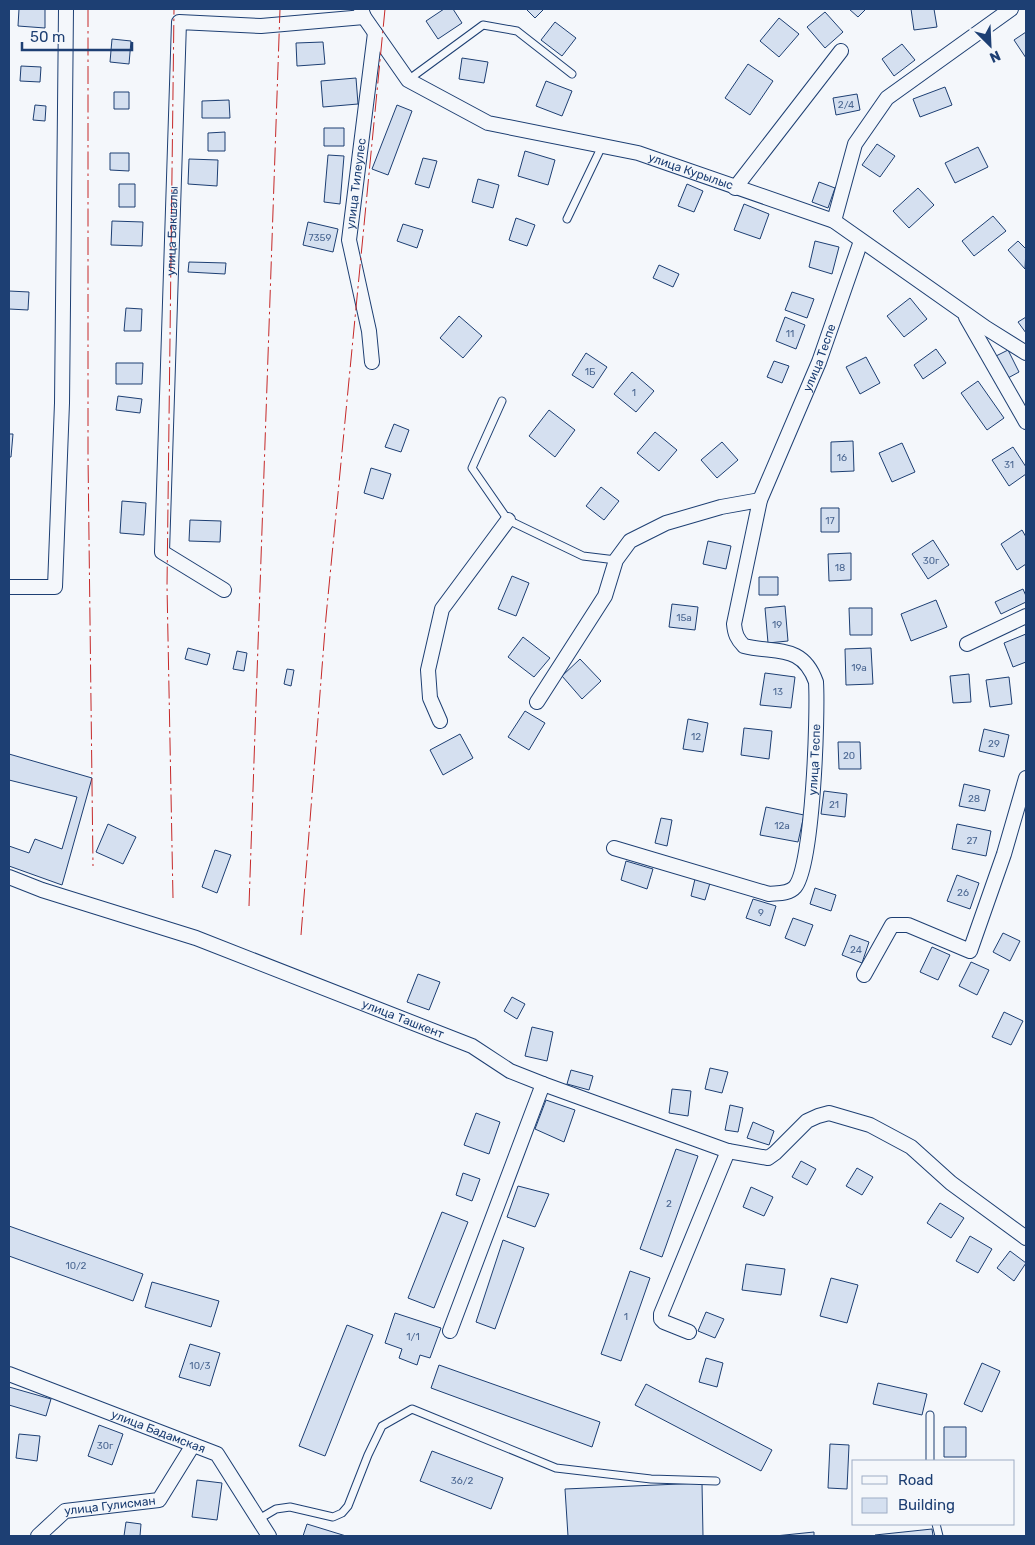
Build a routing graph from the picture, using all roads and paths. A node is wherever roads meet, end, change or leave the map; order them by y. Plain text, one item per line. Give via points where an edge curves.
1 (66, 9) edge
2 (1011, 9) edge
3 (362, 13) edge
4 (375, 33) junction
5 (841, 51) dead end
6 (572, 74) dead end
7 (408, 80) junction
8 (602, 146) junction
9 (736, 188) junction
10 (567, 219) dead end
11 (834, 221) junction
12 (861, 241) junction
13 (964, 312) junction
14 (1026, 353) edge
15 (372, 362) dead end
16 (502, 401) dead end
17 (1026, 422) edge
18 (760, 500) junction
19 (508, 520) junction
20 (616, 560) junction
21 (9, 587) edge
22 (224, 590) dead end
23 (1026, 616) edge
24 (967, 644) dead end
25 (538, 702) dead end
26 (440, 721) dead end
27 (1026, 778) edge
28 (614, 848) dead end
29 (9, 877) edge
30 (864, 975) dead end
31 (543, 1084) junction
32 (728, 1151) junction
33 (1026, 1238) edge
34 (450, 1331) dead end
35 (689, 1332) dead end
36 (9, 1374) edge
37 (930, 1415) dead end
38 (193, 1445) junction
39 (930, 1460) edge
40 (716, 1481) dead end
41 (259, 1519) junction
42 (38, 1536) edge
43 (269, 1536) edge

1 - 21 street via 62,403 55,587
2 - 11 street via 887,98 855,144
3 - 4 street, улица Курылыс
3 - 22 street, улица Бакшалы via 261,26 179,22 162,552
4 - 7 street, улица Курылыс
4 - 15 street, улица Тилеулес via 349,240 369,331
5 - 9 street
6 - 7 lane via 517,31 483,25
7 - 8 street, улица Курылыс via 488,124
8 - 9 street, улица Курылыс via 638,153
8 - 10 lane
9 - 11 street, улица Курылыс
11 - 12 street, улица Курылыс
12 - 13 street, улица Курылыс
12 - 18 street, улица Теспе via 819,362
13 - 14 street, улица Курылыс
13 - 17 street
16 - 19 lane via 472,468
18 - 20 street via 666,523 630,540
18 - 28 street, улица Теспе via 734,624 735,634 744,646 792,653 813,671 816,682 809,835 801,874 795,887 787,892 769,894
19 - 20 lane via 583,556
19 - 26 street via 442,608 428,670 430,698
20 - 25 street via 606,596
23 - 24 street
27 - 30 street via 1004,854 970,950 908,924 892,925
29 - 31 street, улица Ташкент via 196,938 472,1046 510,1071
31 - 32 street, улица Ташкент
31 - 34 street
32 - 33 street, улица Ташкент via 768,1158 806,1121 829,1113 870,1125 911,1147 951,1183
32 - 35 street via 660,1314 664,1322
36 - 38 street, улица Бадамская
37 - 39 lane
38 - 41 street, улица Бадамская via 217,1454
38 - 42 street, улица Гулисман via 159,1500 65,1511
40 - 41 lane via 651,1479 556,1468 412,1409 382,1426 348,1506 342,1513 333,1517 290,1507 276,1509
41 - 43 street, улица Бадамская

